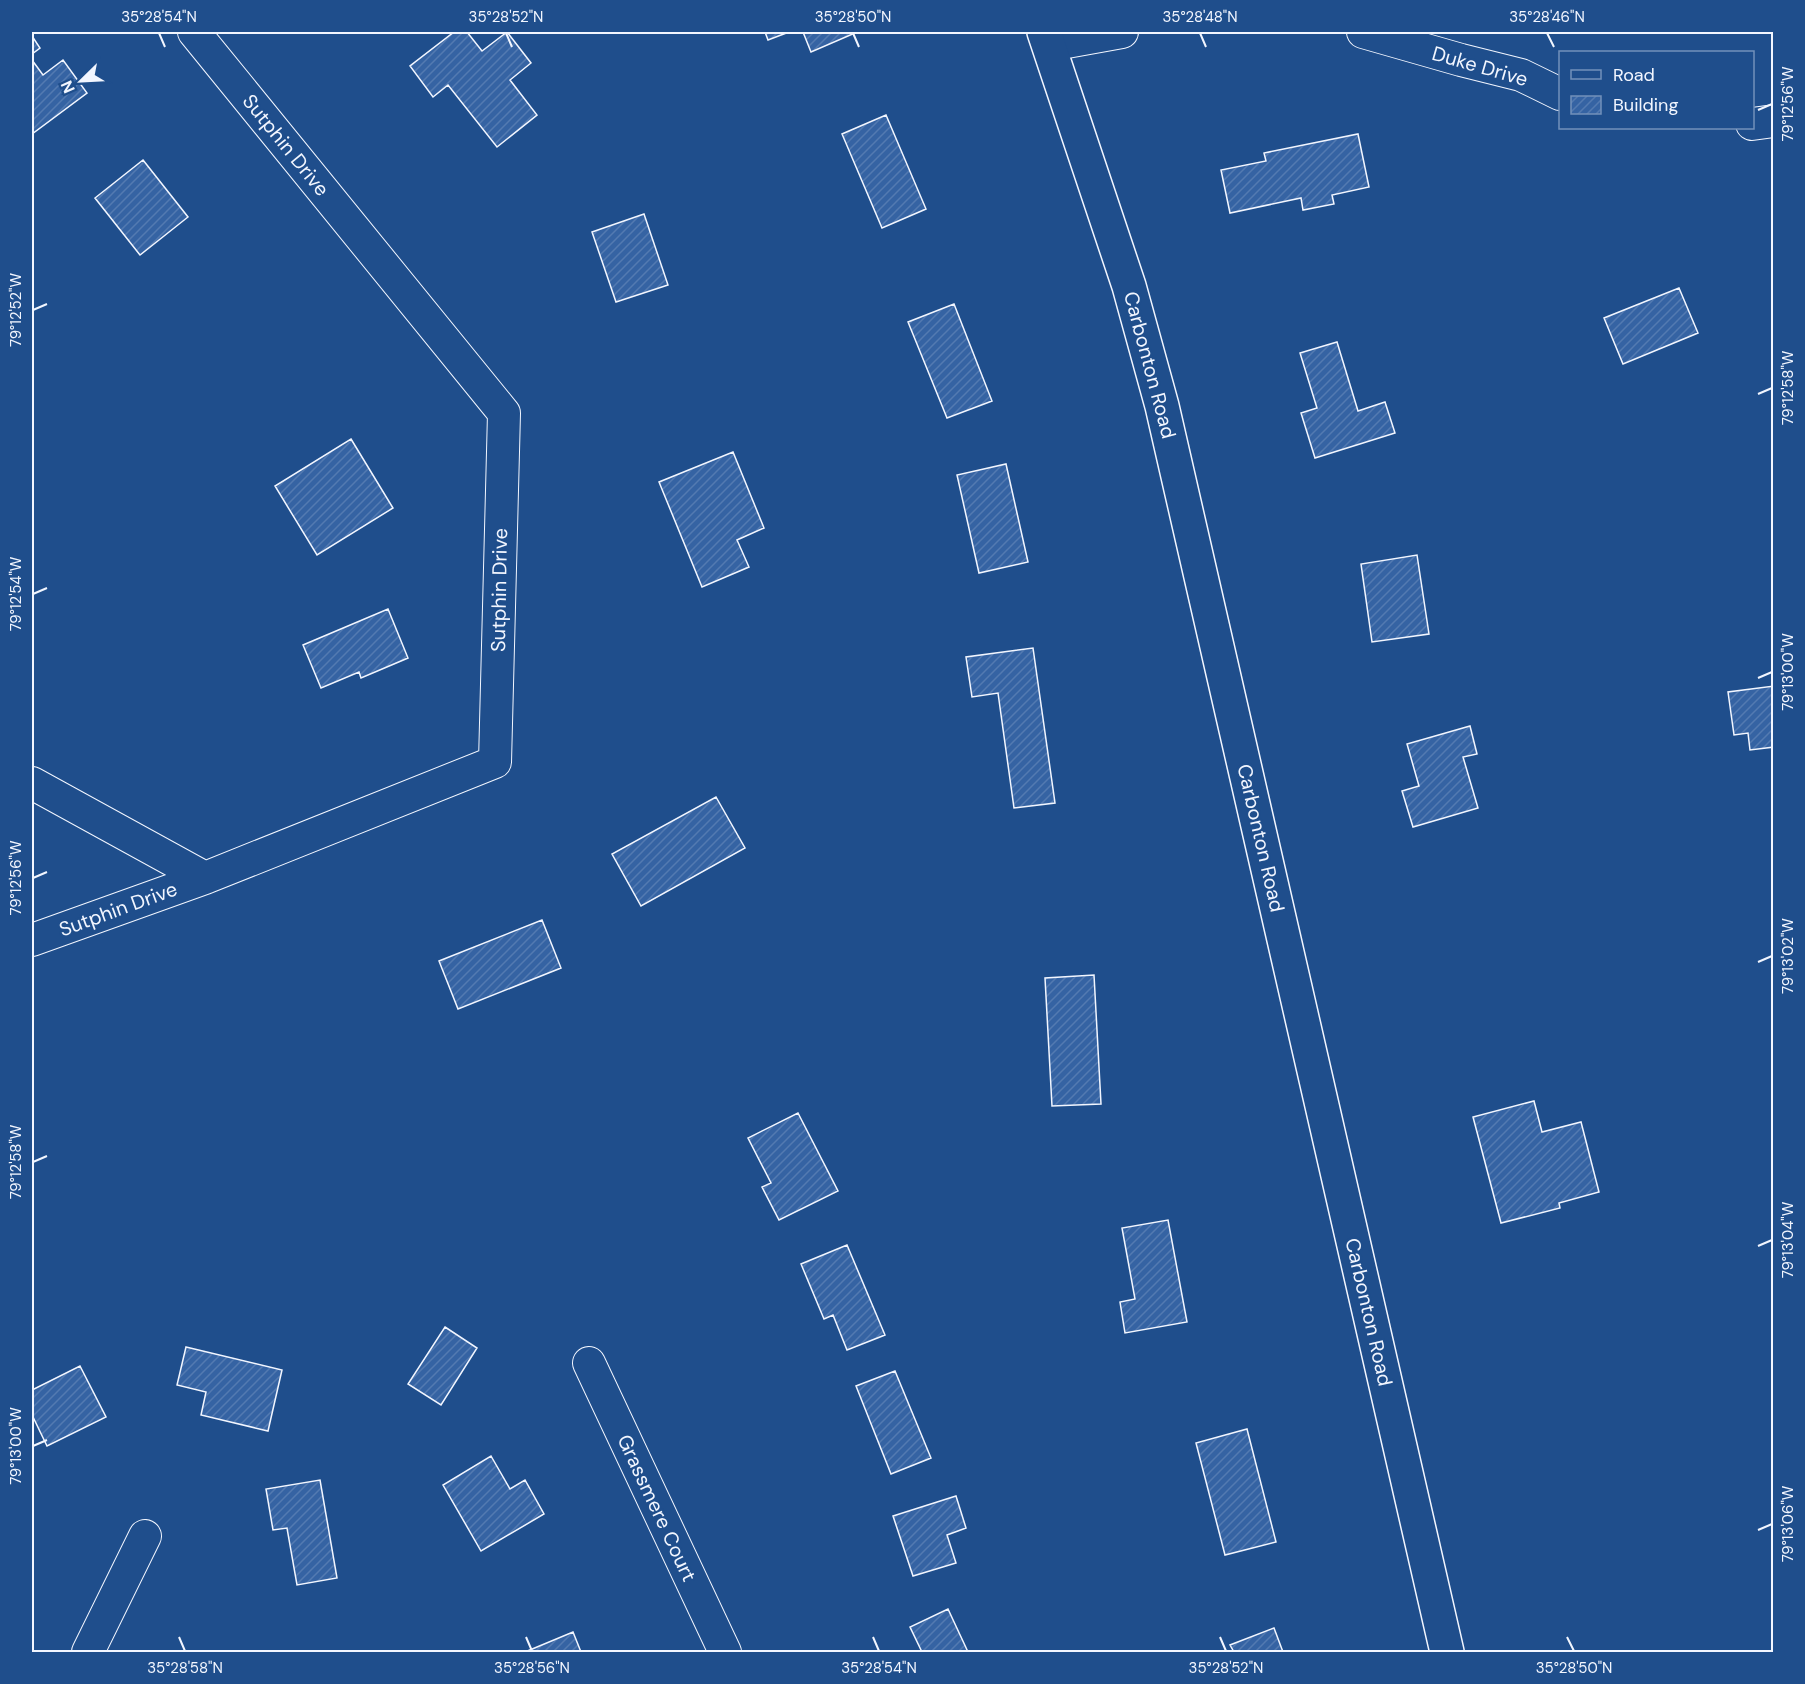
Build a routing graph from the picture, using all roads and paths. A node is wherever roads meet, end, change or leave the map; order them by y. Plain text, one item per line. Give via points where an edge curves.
1 (194, 32) edge
2 (1122, 32) edge
3 (1363, 32) edge
4 (1047, 38) edge
5 (1559, 94) edge
6 (1773, 121) edge
7 (1754, 124) edge
8 (32, 783) edge
9 (205, 878) junction
10 (32, 940) edge
11 (589, 1363) dead end
12 (145, 1536) dead end
13 (88, 1653) edge
14 (725, 1653) edge
15 (1447, 1653) edge

1 - 9 street, Sutphin Drive via 504,413 495,762
2 - 4 street
3 - 5 street, Duke Drive via 1521,75
4 - 15 street, Carbonton Road via 1129,286 1162,406
6 - 7 street
8 - 9 street
9 - 10 street, Sutphin Drive
11 - 14 street, Grassmere Court
12 - 13 street

